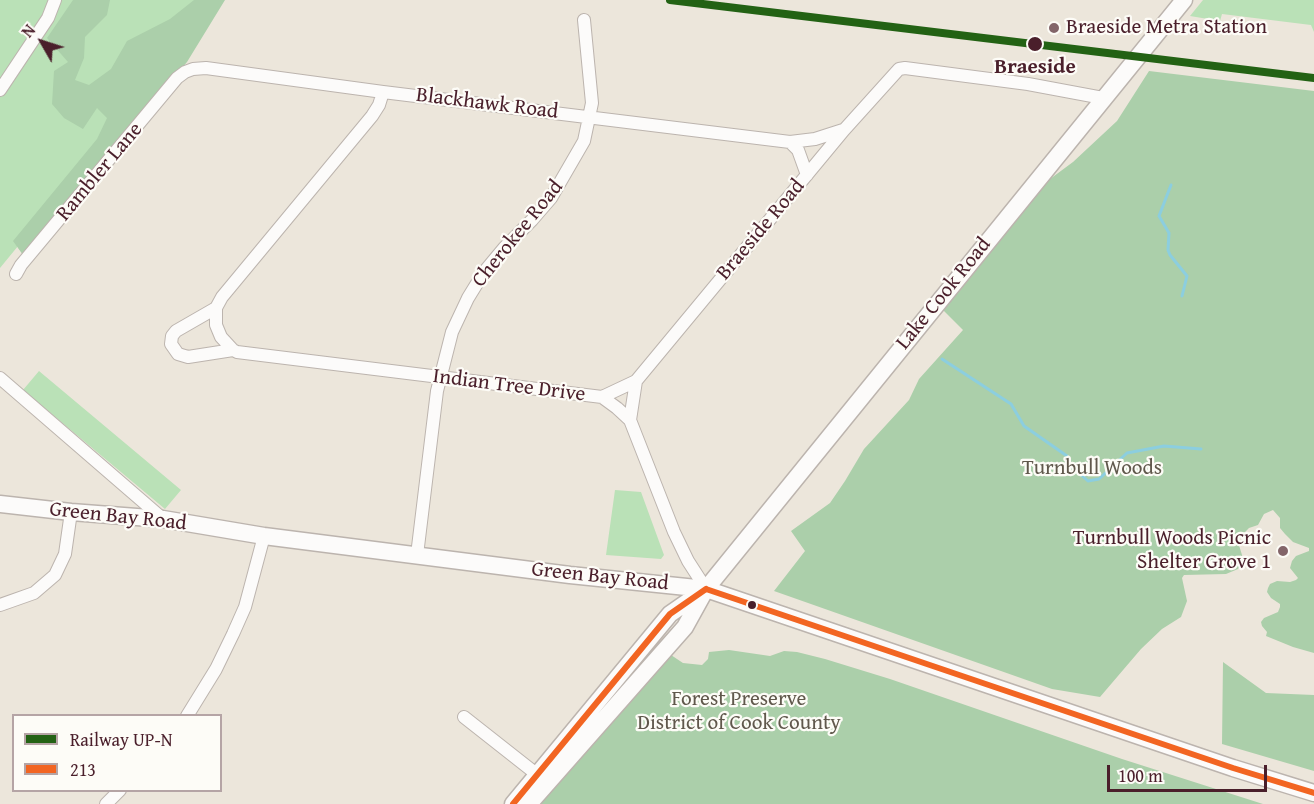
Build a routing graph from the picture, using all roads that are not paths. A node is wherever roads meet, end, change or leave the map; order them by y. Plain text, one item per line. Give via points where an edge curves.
1 (55, 0) edge
2 (1184, 0) edge
3 (584, 20) dead end
4 (185, 72) joint
5 (0, 90) edge
6 (383, 92) junction
7 (1103, 98) junction
8 (590, 117) junction
9 (844, 130) junction
10 (790, 142) junction
11 (807, 175) junction
12 (16, 274) dead end
13 (216, 308) junction
14 (232, 350) junction
15 (0, 378) edge
16 (440, 378) junction
17 (636, 381) junction
18 (602, 398) junction
19 (630, 420) junction
20 (0, 504) edge
21 (71, 512) junction
22 (164, 519) junction
23 (264, 536) junction
24 (417, 555) junction
25 (706, 589) junction
26 (1, 604) edge
27 (188, 714) edge
28 (464, 717) dead end
29 (542, 779) junction
30 (118, 792) edge
31 (1314, 793) edge
32 (105, 804) edge
33 (513, 804) edge
34 (529, 804) edge

1 - 5 street via 48,18
2 - 7 main road, Lake Cook Road
3 - 8 street, Cherokee Road via 592,99
4 - 6 street, Blackhawk Road via 206,68
4 - 12 street, Rambler Lane
6 - 8 street, Blackhawk Road
6 - 13 street, Indian Tree Drive via 372,116
7 - 9 street, Braeside Road via 905,68 898,69 887,80
7 - 25 main road, Lake Cook Road
8 - 10 street, Blackhawk Road
8 - 16 street, Cherokee Road via 583,143 561,183 484,272 468,298 452,332
9 - 10 street, Blackhawk Road
9 - 11 street, Braeside Road
10 - 11 street via 798,150
11 - 17 street, Braeside Road
13 - 14 street via 216,325
13 - 14 street, Indian Tree Drive via 176,331 171,344 178,354 188,357
14 - 16 street, Indian Tree Drive
15 - 22 street
16 - 18 street, Indian Tree Drive
16 - 24 street, Cherokee Road
17 - 18 street, Braeside Road
17 - 19 street
18 - 19 street, Indian Tree Drive
19 - 25 street, Indian Tree Drive via 687,561
20 - 21 main road, Green Bay Road
21 - 22 main road, Green Bay Road
21 - 26 street via 65,554 55,575 34,593
22 - 23 main road, Green Bay Road
23 - 24 main road, Green Bay Road
23 - 27 street via 233,634
24 - 25 main road, Green Bay Road
25 - 29 main road, Lake Cook Road via 670,614
25 - 31 main road, Green Bay Road
28 - 29 street
29 - 33 main road, Lake Cook Road
29 - 34 main road, Lake Cook Road
30 - 32 street

